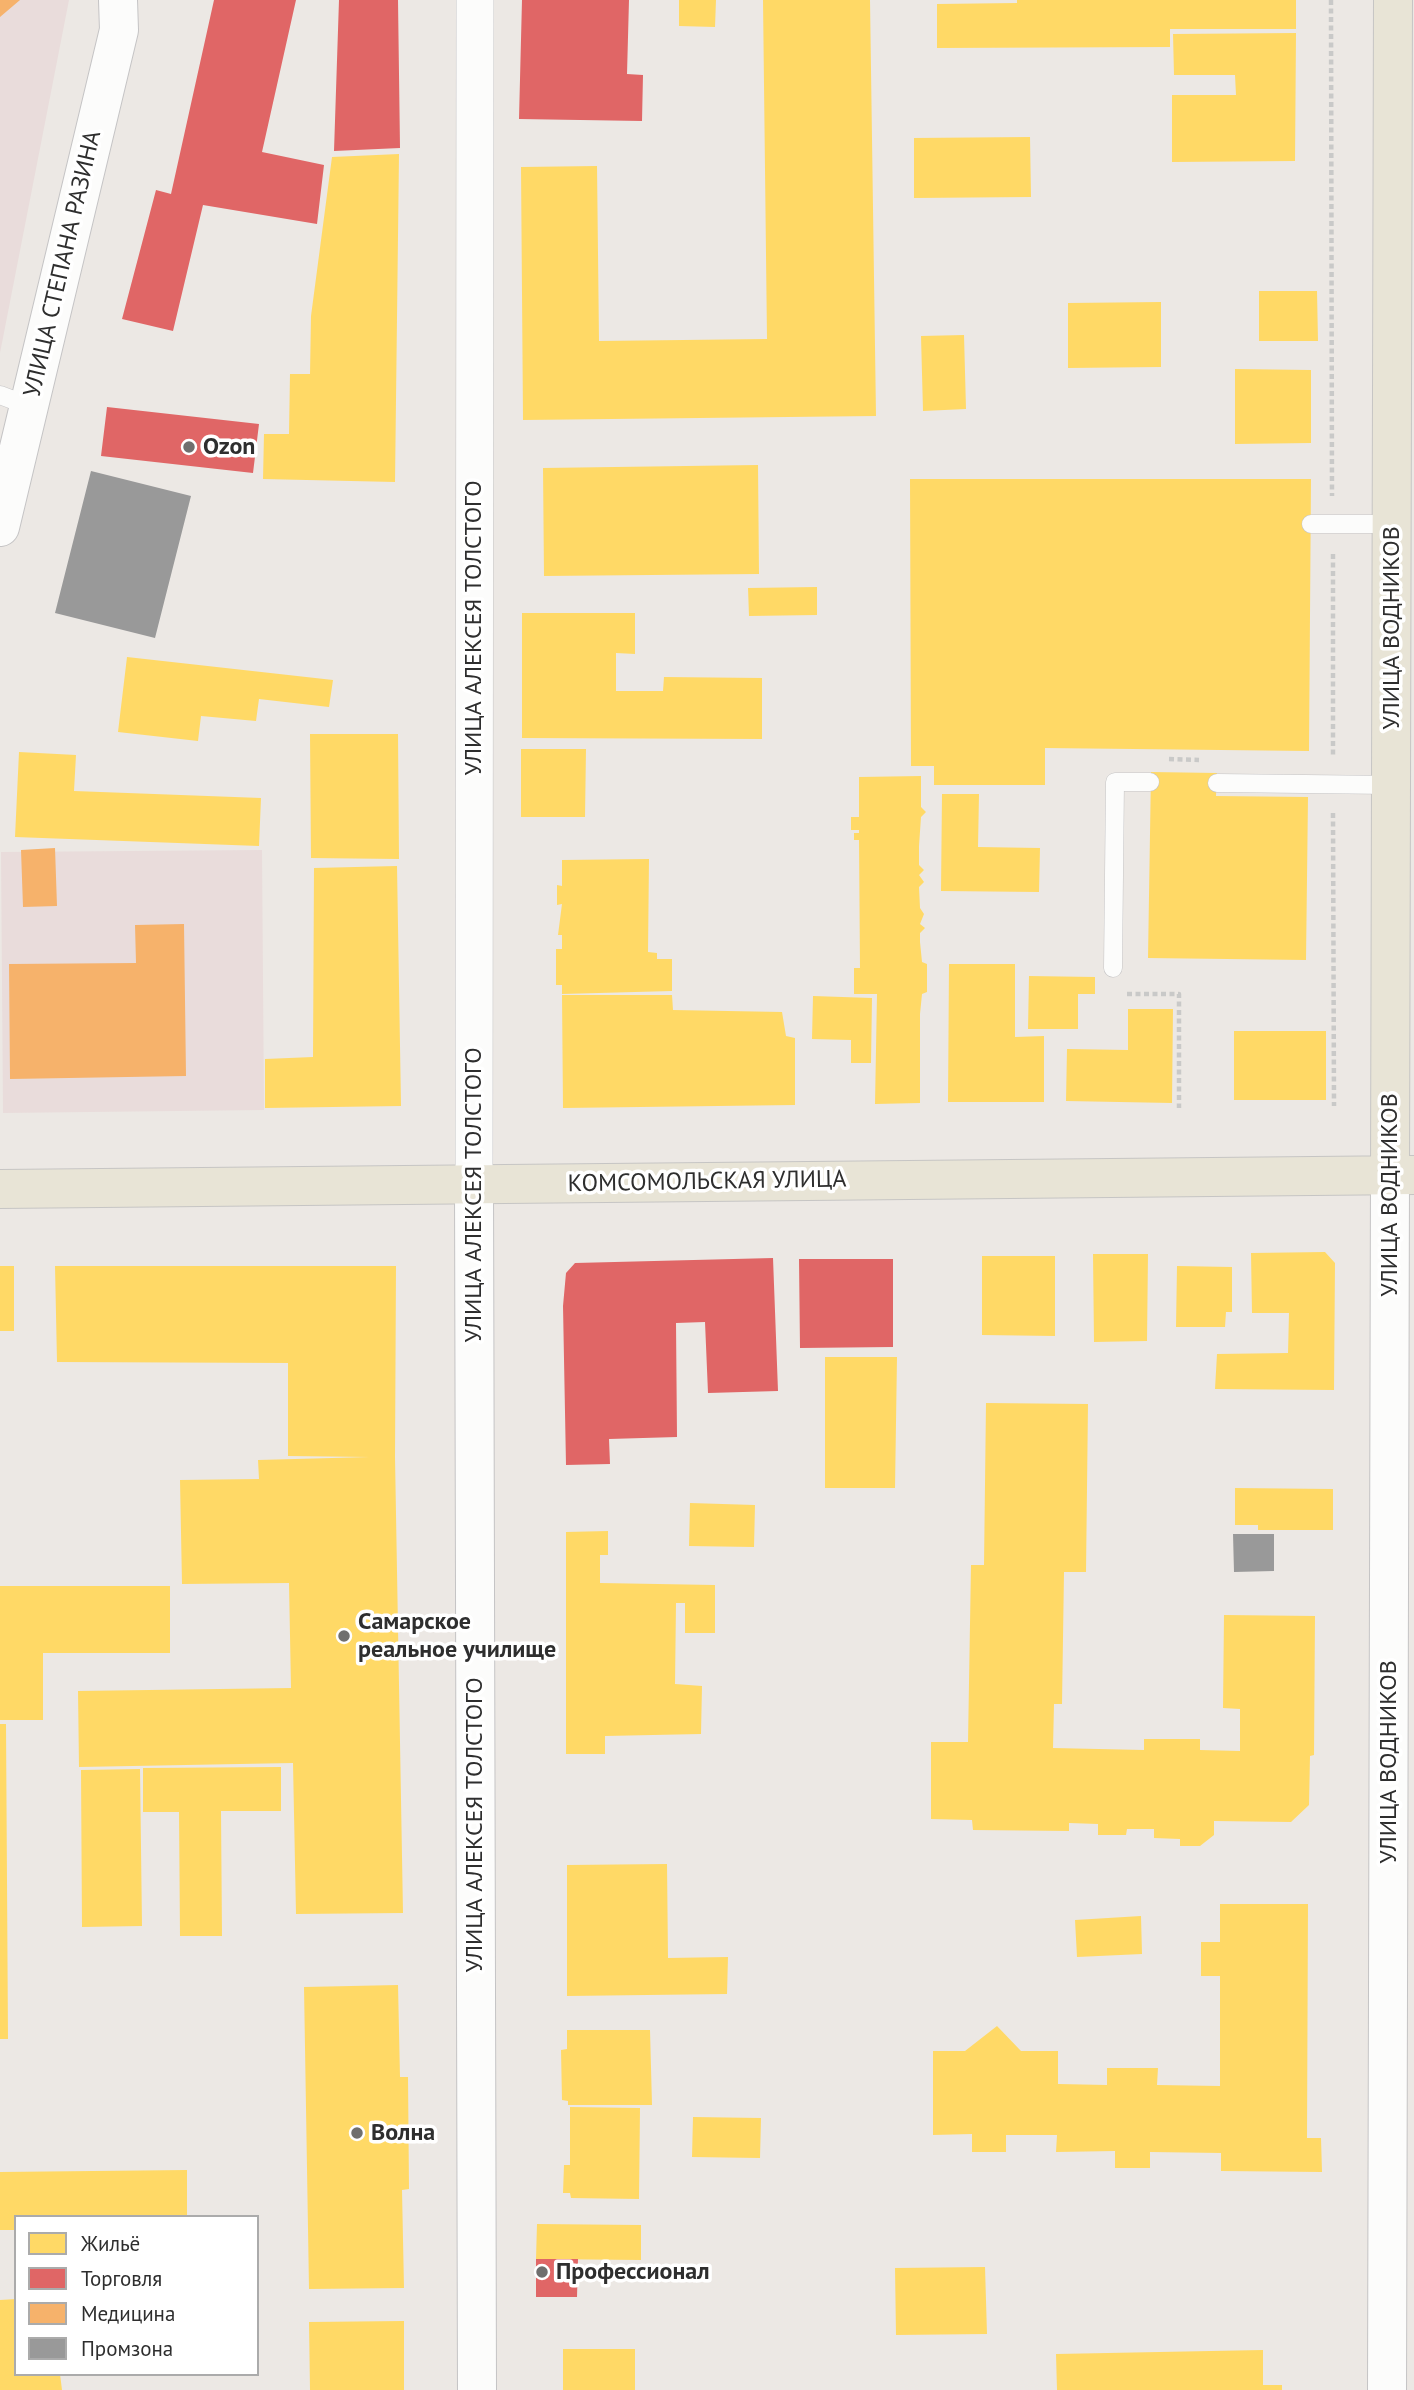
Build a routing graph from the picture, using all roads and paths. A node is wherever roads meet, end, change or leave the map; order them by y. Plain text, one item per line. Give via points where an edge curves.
1 (118, 0) edge
2 (475, 0) edge
3 (1393, 0) edge
4 (14, 400) edge
5 (1311, 524) dead end
6 (1392, 524) junction
7 (0, 527) edge
8 (1150, 782) dead end
9 (1217, 783) dead end
10 (1391, 785) junction
11 (1113, 968) dead end
12 (1402, 1175) edge
13 (474, 1185) junction
14 (0, 1189) edge
15 (477, 2390) edge
16 (1387, 2390) edge

1 - 4 main road, УЛИЦА СТЕПАНА РАЗИНА via 119,30
2 - 13 street, УЛИЦА АЛЕКСЕЯ ТОЛСТОГО
3 - 6 main road, УЛИЦА ВОДНИКОВ
4 - 7 main road, УЛИЦА СТЕПАНА РАЗИНА
5 - 6 lane
6 - 10 main road, УЛИЦА ВОДНИКОВ
8 - 11 lane via 1115,782
9 - 10 lane
10 - 12 main road, УЛИЦА ВОДНИКОВ
12 - 13 main road, КОМСОМОЛЬСКАЯ УЛИЦА
12 - 16 main road, УЛИЦА ВОДНИКОВ
13 - 14 main road, КОМСОМОЛЬСКАЯ УЛИЦА
13 - 15 main road, УЛИЦА АЛЕКСЕЯ ТОЛСТОГО

